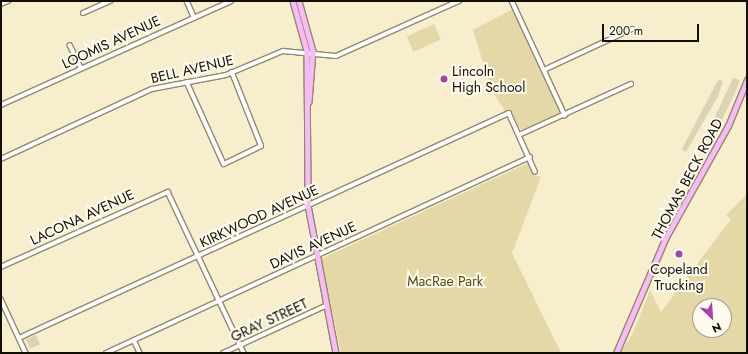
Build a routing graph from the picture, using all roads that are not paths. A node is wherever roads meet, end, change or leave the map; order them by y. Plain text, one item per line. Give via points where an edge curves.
1 (8, 1) edge
2 (110, 1) edge
3 (187, 1) edge
4 (231, 1) edge
5 (293, 1) edge
6 (299, 1) edge
7 (459, 1) edge
8 (512, 1) edge
9 (1, 4) edge
10 (83, 13) dead end
11 (194, 17) junction
12 (632, 28) dead end
13 (70, 45) dead end
14 (307, 51) junction
15 (313, 51) junction
16 (81, 68) junction
17 (544, 70) junction
18 (232, 73) junction
19 (747, 80) edge
20 (187, 82) junction
21 (631, 84) dead end
22 (309, 102) junction
23 (1, 105) edge
24 (565, 115) junction
25 (519, 135) junction
26 (530, 158) junction
27 (1, 159) edge
28 (535, 171) dead end
29 (308, 205) junction
30 (198, 256) junction
31 (316, 256) junction
32 (1, 267) edge
33 (1, 299) edge
34 (219, 301) junction
35 (325, 306) junction
36 (19, 338) junction
37 (134, 340) junction
38 (240, 345) junction
39 (26, 353) edge
40 (106, 353) edge
41 (140, 353) edge
42 (223, 353) edge
43 (244, 353) edge
44 (336, 353) edge
45 (616, 353) edge

1 - 9 street
2 - 10 street
3 - 11 street
4 - 11 street, LOOMIS AVENUE
5 - 14 main road
6 - 15 main road
7 - 15 street, BELL AVENUE via 353,51 336,56
8 - 17 street
11 - 16 street, LOOMIS AVENUE
12 - 17 street
13 - 16 street
14 - 15 street, BELL AVENUE
14 - 18 street, BELL AVENUE via 283,51
14 - 22 main road
15 - 22 main road
16 - 23 street, LOOMIS AVENUE
17 - 24 street
18 - 20 street, BELL AVENUE
18 - 20 street via 261,146 224,164
19 - 45 main road, THOMAS BECK ROAD via 735,113 665,239
20 - 27 street, BELL AVENUE via 152,89
21 - 24 street
22 - 29 main road
24 - 25 street
25 - 26 street
25 - 29 street, KIRKWOOD AVENUE via 509,113
26 - 28 street
26 - 31 street, DAVIS AVENUE
29 - 30 street, KIRKWOOD AVENUE
29 - 31 main road
30 - 32 street, LACONA AVENUE via 171,197 163,192
30 - 34 street
30 - 36 street, KIRKWOOD AVENUE
31 - 34 street, DAVIS AVENUE
31 - 35 main road
33 - 36 street
34 - 37 street, DAVIS AVENUE
34 - 38 street
35 - 38 street, GRAY STREET
35 - 44 main road
36 - 39 street
37 - 40 street, DAVIS AVENUE
37 - 41 street
38 - 42 street, GRAY STREET
38 - 43 street

